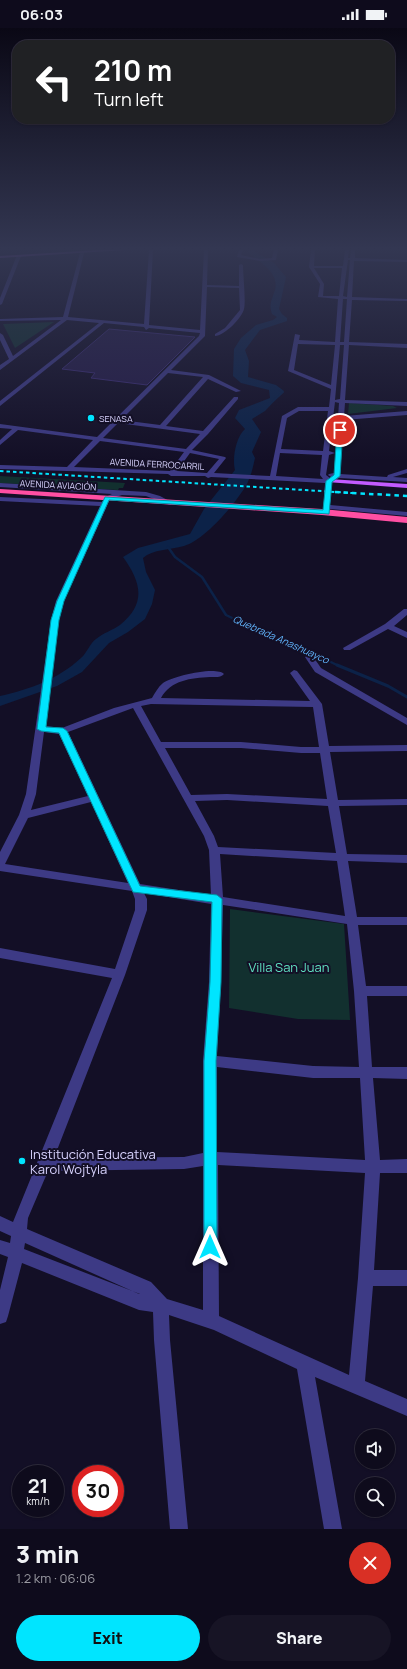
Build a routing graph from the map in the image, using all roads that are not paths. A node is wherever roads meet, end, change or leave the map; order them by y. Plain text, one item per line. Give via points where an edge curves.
1 (21, 320) edge
2 (63, 320) edge
3 (81, 320) edge
4 (84, 320) edge
5 (146, 320) edge
6 (204, 320) edge
7 (235, 320) edge
8 (339, 320) edge
9 (349, 320) edge
10 (0, 321) edge
11 (102, 323) junction
12 (146, 327) junction
13 (203, 333) junction
14 (297, 334) dead end
15 (217, 335) dead end
16 (0, 336) edge
17 (297, 342) junction
18 (337, 343) junction
19 (347, 344) junction
20 (407, 346) edge
21 (12, 359) junction
22 (0, 368) edge
23 (166, 371) junction
24 (207, 376) junction
25 (334, 388) junction
26 (332, 401) junction
27 (343, 401) junction
28 (0, 404) edge
29 (407, 404) edge
30 (331, 409) junction
31 (407, 413) edge
32 (329, 419) junction
33 (341, 419) junction
34 (116, 421) junction
35 (0, 426) edge
36 (161, 427) junction
37 (18, 428) junction
38 (206, 433) junction
39 (98, 439) junction
40 (0, 443) edge
41 (188, 451) junction
42 (277, 451) junction
43 (326, 453) junction
44 (338, 453) junction
45 (0, 467) edge
46 (69, 468) junction
47 (407, 471) edge
48 (171, 474) junction
49 (273, 475) dead end
50 (323, 475) junction
51 (208, 476) junction
52 (337, 476) junction
53 (384, 478) junction
54 (407, 480) edge
55 (329, 483) junction
56 (0, 485) edge
57 (407, 486) edge
58 (407, 490) edge
59 (0, 491) edge
60 (120, 492) junction
61 (0, 499) edge
62 (106, 501) junction
63 (170, 503) junction
64 (327, 510) junction
65 (407, 514) edge
66 (407, 520) edge
67 (407, 611) edge
68 (388, 626) junction
69 (407, 635) edge
70 (347, 648) dead end
71 (309, 657) dead end
72 (294, 673) dead end
73 (220, 674) dead end
74 (155, 701) junction
75 (317, 704) junction
76 (136, 705) junction
77 (407, 722) edge
78 (41, 729) junction
79 (63, 731) junction
80 (159, 745) junction
81 (407, 748) edge
82 (326, 749) junction
83 (94, 798) junction
84 (188, 798) junction
85 (407, 802) edge
86 (333, 803) junction
87 (24, 815) junction
88 (214, 850) junction
89 (342, 858) junction
90 (407, 859) edge
91 (0, 863) edge
92 (0, 867) edge
93 (136, 890) junction
94 (217, 899) junction
95 (352, 921) junction
96 (407, 921) edge
97 (0, 953) edge
98 (119, 975) junction
99 (360, 991) junction
100 (407, 991) edge
101 (210, 1061) junction
102 (366, 1073) junction
103 (407, 1073) edge
104 (210, 1158) junction
105 (44, 1164) junction
106 (407, 1166) edge
107 (373, 1167) junction
108 (0, 1222) edge
109 (20, 1232) junction
110 (0, 1247) edge
111 (16, 1253) junction
112 (366, 1278) junction
113 (407, 1278) edge
114 (161, 1304) junction
115 (0, 1316) edge
116 (211, 1321) junction
117 (304, 1364) junction
118 (356, 1386) junction
119 (407, 1408) edge
120 (179, 1529) edge
121 (333, 1529) edge

1 - 10 street
2 - 21 street
3 - 11 street
4 - 12 street
5 - 12 street
6 - 13 street
7 - 15 street
8 - 18 street
9 - 19 street
11 - 12 street
11 - 28 street
12 - 13 street
13 - 23 street
14 - 17 street
16 - 21 street
17 - 18 street
17 - 25 street via 291,371
18 - 19 street
18 - 25 street
19 - 20 street
19 - 27 street
21 - 22 street
23 - 24 street
23 - 34 street
24 - 36 street
24 - 38 street via 237,395
25 - 26 street
26 - 27 street
26 - 30 street
27 - 29 street
27 - 33 street
30 - 32 street
30 - 42 street via 298,409 284,416
31 - 33 street
32 - 33 street
32 - 43 street
33 - 44 street
34 - 36 street
34 - 39 street
35 - 37 street
36 - 38 street
37 - 39 street
37 - 40 street
38 - 41 street
39 - 41 street
39 - 46 street
41 - 48 street
41 - 51 street via 223,458
42 - 43 street
42 - 49 street
43 - 44 street
43 - 50 street
44 - 52 street
45 - 46 street, AVENIDA FERROCARRIL
46 - 48 street, AVENIDA FERROCARRIL
47 - 53 street
48 - 51 street, AVENIDA FERROCARRIL
50 - 52 street
50 - 55 street
51 - 55 street, AVENIDA FERROCARRIL
52 - 53 street
52 - 55 street
53 - 54 street
55 - 57 main road, AVENIDA FERROCARRIL
55 - 58 main road, AVENIDA FERROCARRIL
55 - 64 street
56 - 60 street
59 - 62 highway, AVENIDA AVIACIÓN
60 - 62 street
60 - 63 street via 146,494
61 - 62 street
62 - 63 highway, AVENIDA AVIACIÓN
62 - 78 street via 60,601 55,620
63 - 64 highway, AVENIDA AVIACIÓN
64 - 65 street
64 - 66 highway, AVENIDA AVIACIÓN
67 - 68 street
68 - 69 street
68 - 70 street
71 - 77 street via 318,670
72 - 75 street
73 - 74 street via 173,681 159,691
74 - 75 street
74 - 76 street
75 - 82 street
76 - 79 street
76 - 80 street
78 - 79 street
78 - 87 street via 31,794
79 - 83 street
80 - 82 street via 209,744 301,750
80 - 84 street
81 - 82 street via 332,751
82 - 86 street
83 - 87 street
83 - 93 street
84 - 86 street via 227,797
84 - 88 street
85 - 86 street
86 - 89 street
87 - 91 street
88 - 89 street
88 - 94 street
89 - 90 street
89 - 95 street
92 - 93 street
93 - 94 street
93 - 98 street via 141,900 141,910
94 - 95 street
94 - 101 street
95 - 96 street
95 - 99 street
97 - 98 street
98 - 105 street
99 - 100 street
99 - 102 street
101 - 102 street via 313,1072
101 - 104 street
102 - 103 street
102 - 107 street
104 - 105 street via 184,1163
104 - 107 street
104 - 116 street
105 - 109 street via 21,1218
106 - 107 street
107 - 112 street
108 - 109 street
109 - 111 street
109 - 114 street via 145,1288
110 - 111 street
111 - 114 street via 138,1302
111 - 115 street
112 - 113 street
112 - 118 street
114 - 116 street
114 - 120 street
116 - 117 street
117 - 118 street
117 - 121 street
118 - 119 street

